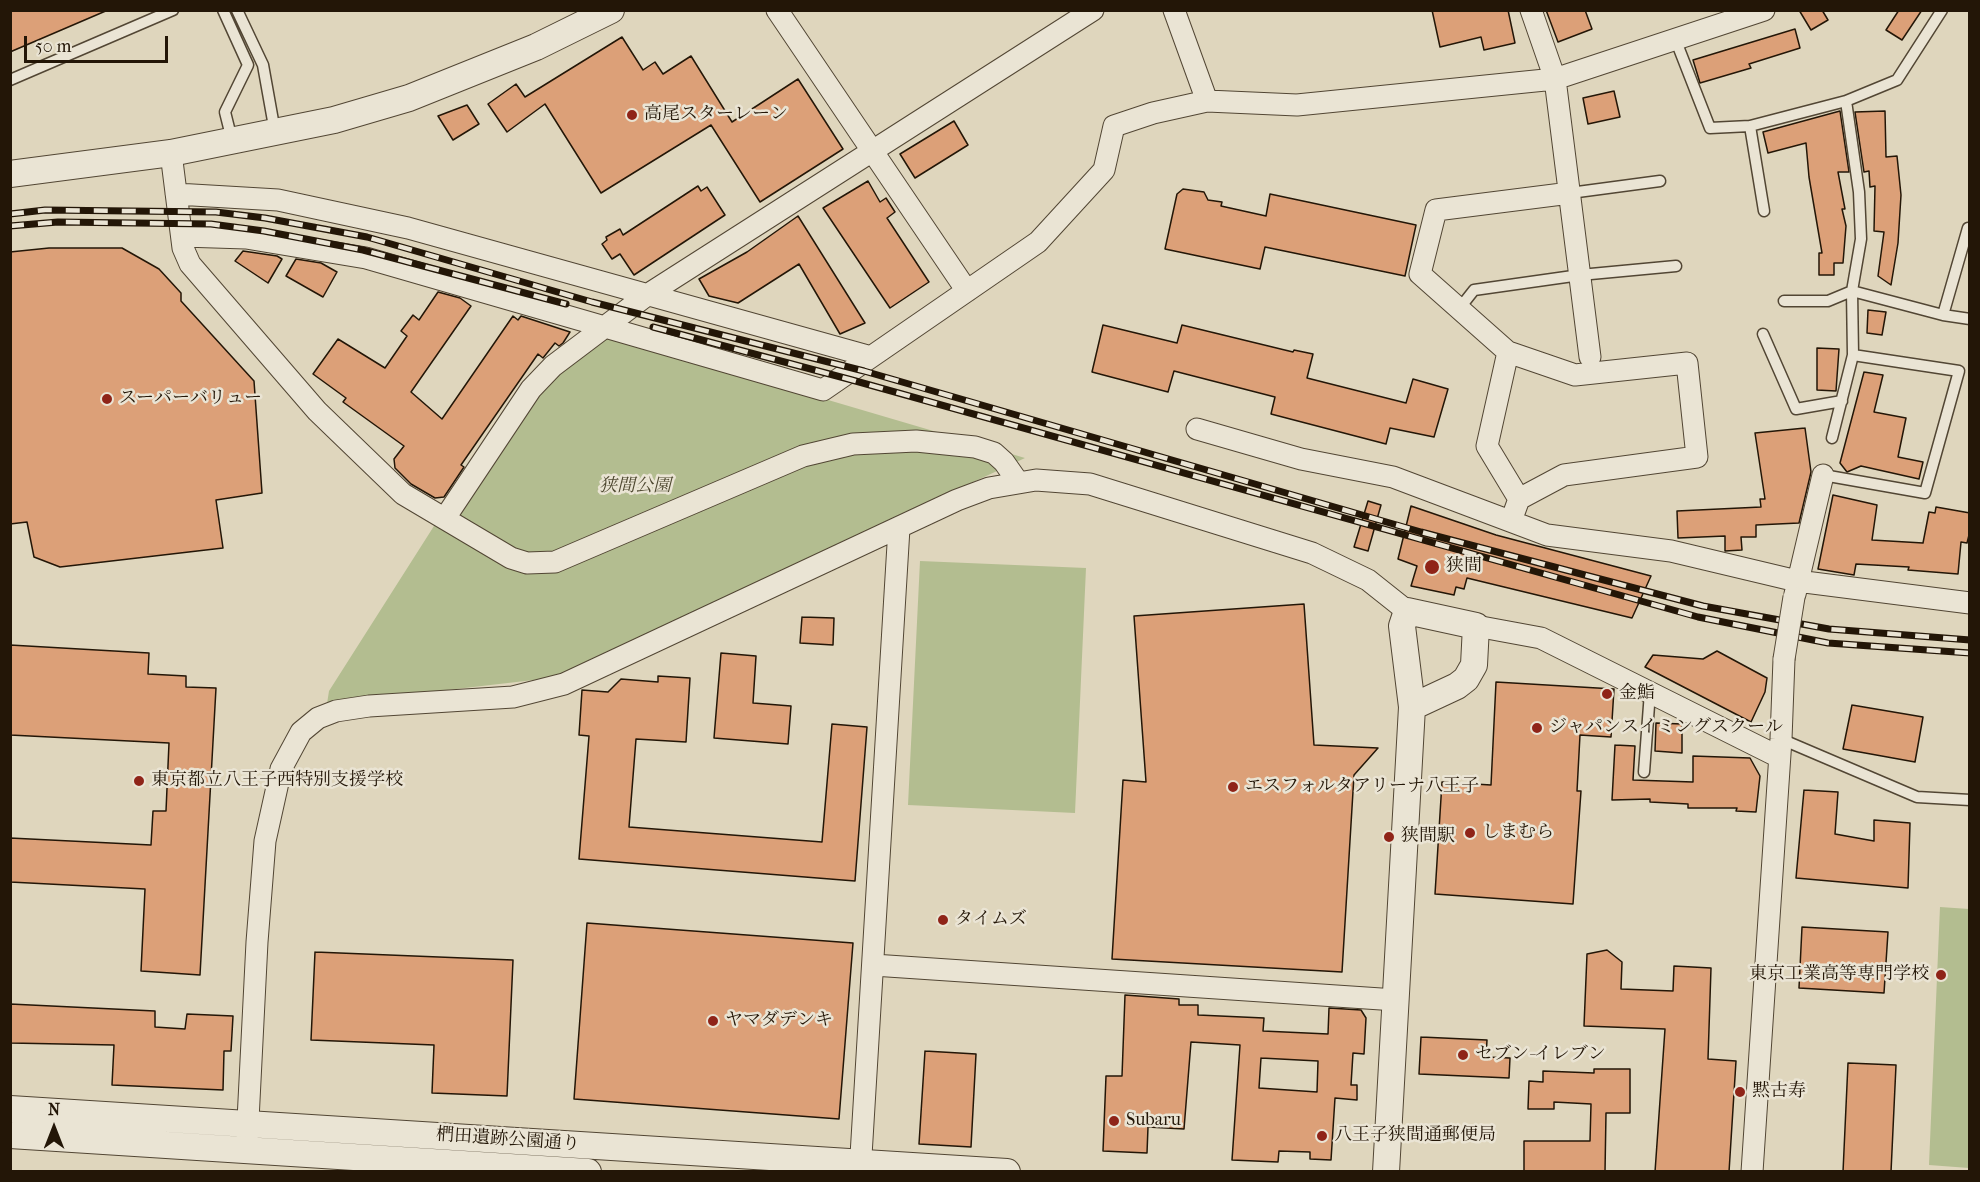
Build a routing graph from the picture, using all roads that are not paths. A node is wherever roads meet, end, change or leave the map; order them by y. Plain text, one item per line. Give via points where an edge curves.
1 (173, 10) edge
2 (223, 10) edge
3 (237, 10) edge
4 (611, 10) edge
5 (777, 10) edge
6 (1093, 10) edge
7 (1174, 10) edge
8 (1531, 10) edge
9 (1764, 10) edge
10 (1942, 10) edge
11 (1676, 41) junction
12 (1555, 79) junction
13 (10, 80) edge
14 (1208, 101) junction
15 (1846, 101) junction
16 (1750, 126) junction
17 (275, 132) junction
18 (232, 140) junction
19 (872, 149) junction
20 (171, 153) junction
21 (10, 174) edge
22 (1659, 181) dead end
23 (1570, 193) junction
24 (176, 194) junction
25 (1764, 211) dead end
26 (1968, 228) dead end
27 (182, 236) junction
28 (1676, 266) dead end
29 (1580, 275) junction
30 (968, 291) junction
31 (1852, 291) junction
32 (647, 296) junction
33 (1784, 301) dead end
34 (1460, 309) junction
35 (1943, 315) junction
36 (1970, 319) edge
37 (606, 325) junction
38 (1763, 334) dead end
39 (1508, 352) junction
40 (1853, 355) junction
41 (868, 356) junction
42 (1590, 357) dead end
43 (1842, 401) junction
44 (1197, 429) dead end
45 (1832, 438) dead end
46 (1823, 475) joint
47 (1018, 482) junction
48 (1520, 499) junction
49 (445, 518) junction
50 (1511, 521) junction
51 (899, 528) junction
52 (1796, 589) junction
53 (1970, 603) edge
54 (1407, 611) junction
55 (1476, 626) junction
56 (1650, 692) junction
57 (1412, 707) junction
58 (1780, 748) junction
59 (1644, 772) dead end
60 (1970, 800) edge
61 (873, 965) junction
62 (1396, 1000) junction
63 (10, 1109) edge
64 (248, 1124) junction
65 (10, 1135) edge
66 (247, 1150) junction
67 (860, 1167) edge
68 (588, 1172) edge
69 (1006, 1172) edge
70 (1386, 1172) edge
71 (1752, 1172) edge

1 - 13 lane
2 - 18 lane via 248,65 225,112
3 - 17 lane via 263,65
4 - 17 street via 536,47 409,98
5 - 19 street
6 - 19 street
7 - 14 street
8 - 12 street
9 - 11 street
10 - 15 lane via 1898,80
11 - 12 street
11 - 16 lane via 1710,128
12 - 14 street via 1297,105
12 - 23 street
14 - 30 street via 1114,126 1104,170 1038,242
15 - 16 lane
15 - 31 lane via 1859,192 1861,239
16 - 25 lane
17 - 18 street
18 - 20 street
19 - 30 street
19 - 32 street
20 - 21 street
20 - 24 street
22 - 23 lane
23 - 29 street
23 - 34 street via 1436,210 1420,274
24 - 27 street
24 - 32 street via 278,200 375,221
26 - 35 lane
27 - 37 street via 246,238 366,258
27 - 49 street via 190,264 317,411 403,494
28 - 29 lane
29 - 34 lane via 1474,290
29 - 42 street
30 - 41 street
31 - 33 lane via 1828,301
31 - 35 lane
31 - 40 lane
32 - 37 street
32 - 41 street
34 - 39 street
35 - 36 lane
37 - 41 street via 823,390
37 - 49 street via 553,366 531,389
38 - 43 lane via 1796,409
39 - 48 street via 1487,446
39 - 48 street via 1575,375 1687,363 1697,457 1564,475
40 - 43 lane
40 - 46 lane via 1959,371 1925,493
43 - 45 lane
44 - 50 street via 1301,459 1394,477
46 - 52 street
47 - 49 street via 999,457 975,447 916,441 853,444 803,456 555,562 541,564 511,558
47 - 51 street via 973,494
47 - 54 street via 1055,480 1090,484 1312,553 1368,580
48 - 50 street
50 - 52 street via 1547,535 1671,551
51 - 61 street
51 - 64 street via 564,684 513,697 336,711 309,723 281,769 266,841
52 - 53 street
52 - 58 street, bridge via 1784,659
54 - 55 street
54 - 57 street via 1402,626
55 - 56 street via 1540,638
55 - 57 street via 1473,665 1466,679
56 - 58 street
56 - 59 lane
57 - 62 street
58 - 60 lane via 1917,797
58 - 71 street
61 - 62 street
61 - 67 street
62 - 70 street
63 - 64 street, 椚田遺跡公園通り
64 - 66 street
64 - 67 street, 椚田遺跡公園通り
65 - 66 street, 椚田遺跡公園通り
66 - 68 street, 椚田遺跡公園通り
67 - 69 street, 椚田遺跡公園通り

